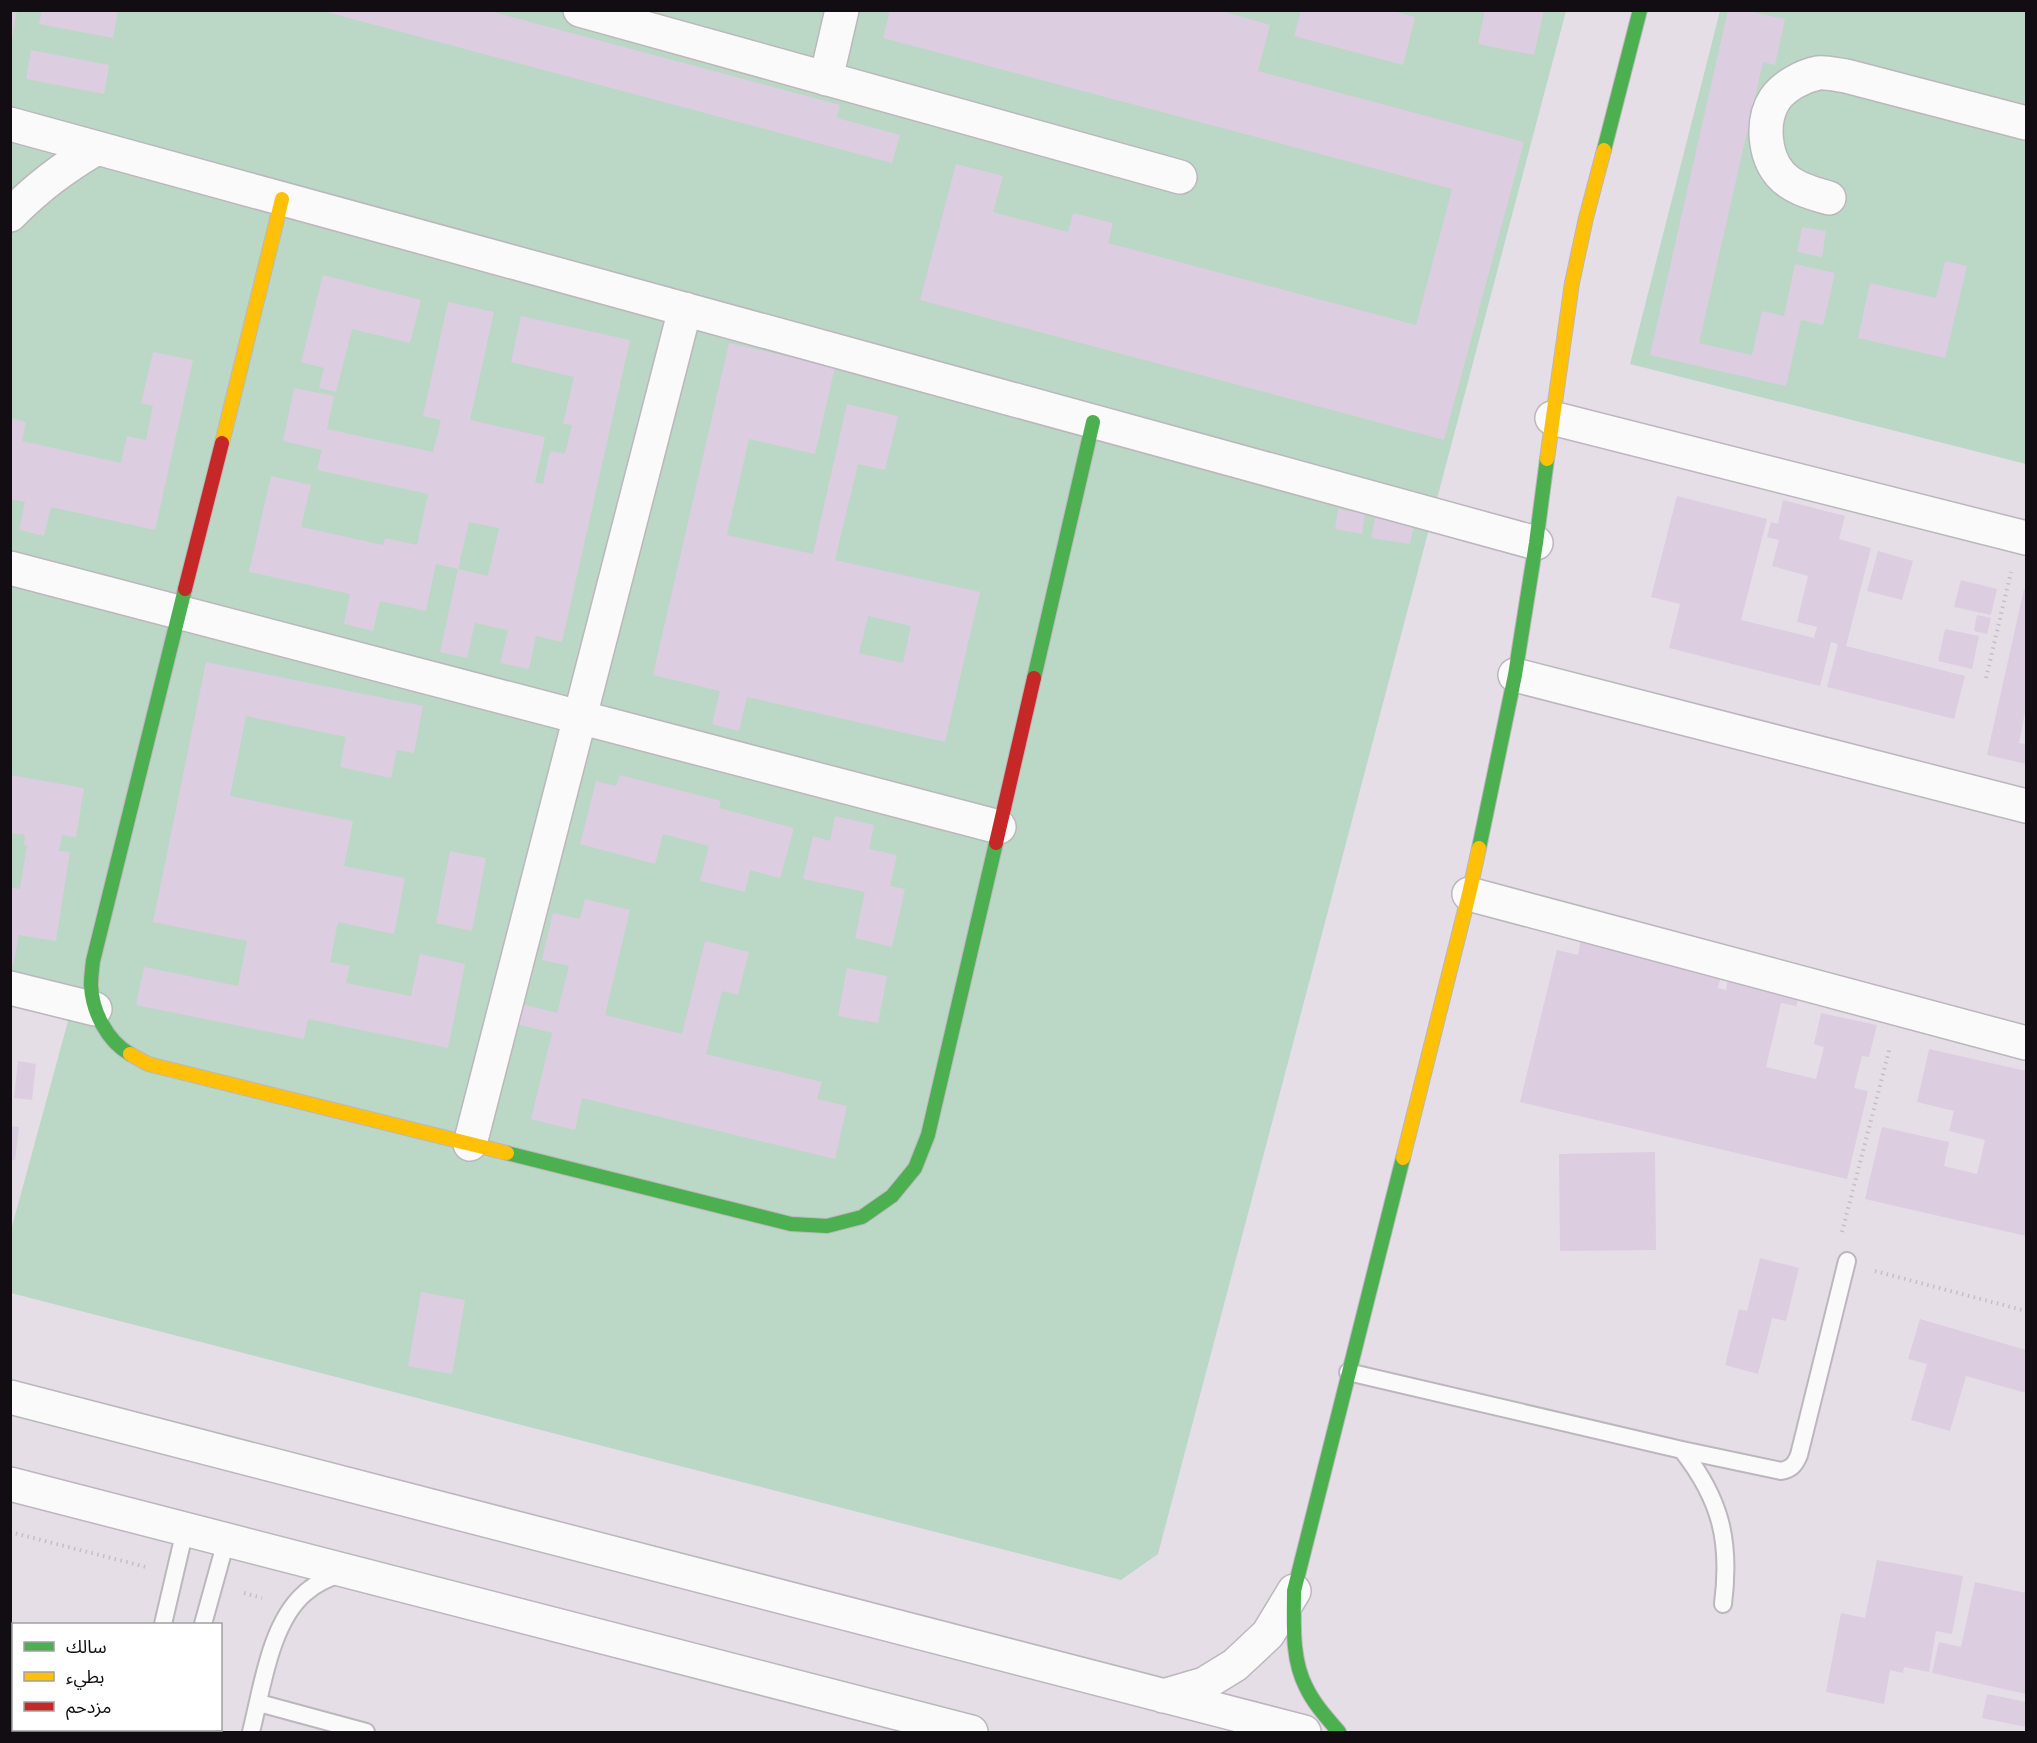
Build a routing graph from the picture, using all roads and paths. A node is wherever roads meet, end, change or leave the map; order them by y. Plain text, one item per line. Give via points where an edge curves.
1 (580, 10) edge
2 (842, 10) edge
3 (1640, 10) edge
4 (826, 79) junction
5 (2026, 123) edge
6 (10, 124) edge
7 (97, 148) junction
8 (1180, 177) dead end
9 (1829, 198) dead end
10 (282, 199) junction
11 (10, 215) edge
12 (684, 309) junction
13 (1552, 418) junction
14 (1093, 422) junction
15 (2023, 537) edge
16 (1536, 543) junction
17 (10, 568) edge
18 (180, 612) junction
19 (1515, 675) junction
20 (1986, 678) dead end
21 (579, 718) junction
22 (2026, 806) edge
23 (999, 827) junction
24 (1469, 894) junction
25 (10, 988) edge
26 (96, 1009) junction
27 (1900, 1009) junction
28 (2026, 1043) edge
29 (470, 1144) junction
30 (1847, 1261) junction
31 (2026, 1311) edge
32 (1348, 1372) junction
33 (10, 1396) edge
34 (1682, 1450) junction
35 (10, 1484) edge
36 (184, 1530) junction
37 (226, 1541) junction
38 (346, 1572) junction
39 (1294, 1591) junction
40 (1723, 1604) dead end
41 (163, 1623) edge
42 (203, 1623) edge
43 (1163, 1696) junction
44 (259, 1704) junction
45 (251, 1732) edge
46 (366, 1732) edge
47 (971, 1732) edge
48 (1304, 1732) edge
49 (1339, 1732) edge

1 - 4 street
2 - 4 street
3 - 13 street via 1586,218
4 - 8 street
5 - 9 street via 1846,76 1819,73 1794,82 1775,99 1766,125 1767,151 1780,174 1801,190
6 - 7 street
7 - 10 street
7 - 11 street via 65,167
10 - 12 street
10 - 18 street
12 - 14 street
12 - 21 street
13 - 15 street
13 - 16 street
14 - 16 street
14 - 23 street
15 - 20 path
16 - 19 street
17 - 18 street
18 - 21 street
18 - 26 street via 93,962 91,985
19 - 22 street
19 - 24 street
21 - 23 street
21 - 29 street
23 - 29 street via 928,1134 915,1168 892,1196 862,1216 827,1226 791,1224
24 - 27 street
24 - 32 street
25 - 26 street
26 - 29 street via 107,1032 125,1051 148,1064
27 - 28 street
27 - 30 path via 1839,1244
30 - 31 path
30 - 34 lane via 1796,1464 1781,1471
32 - 34 lane
32 - 39 street
33 - 43 street
34 - 40 lane via 1699,1472 1721,1522 1727,1577
35 - 36 street
36 - 37 street
36 - 41 lane
37 - 38 street
37 - 42 lane
38 - 44 lane via 322,1581 293,1605 274,1640
38 - 47 street
39 - 43 street via 1268,1634 1235,1665 1204,1684
39 - 49 street via 1294,1635 1302,1680
43 - 48 street
44 - 45 lane
44 - 46 lane

